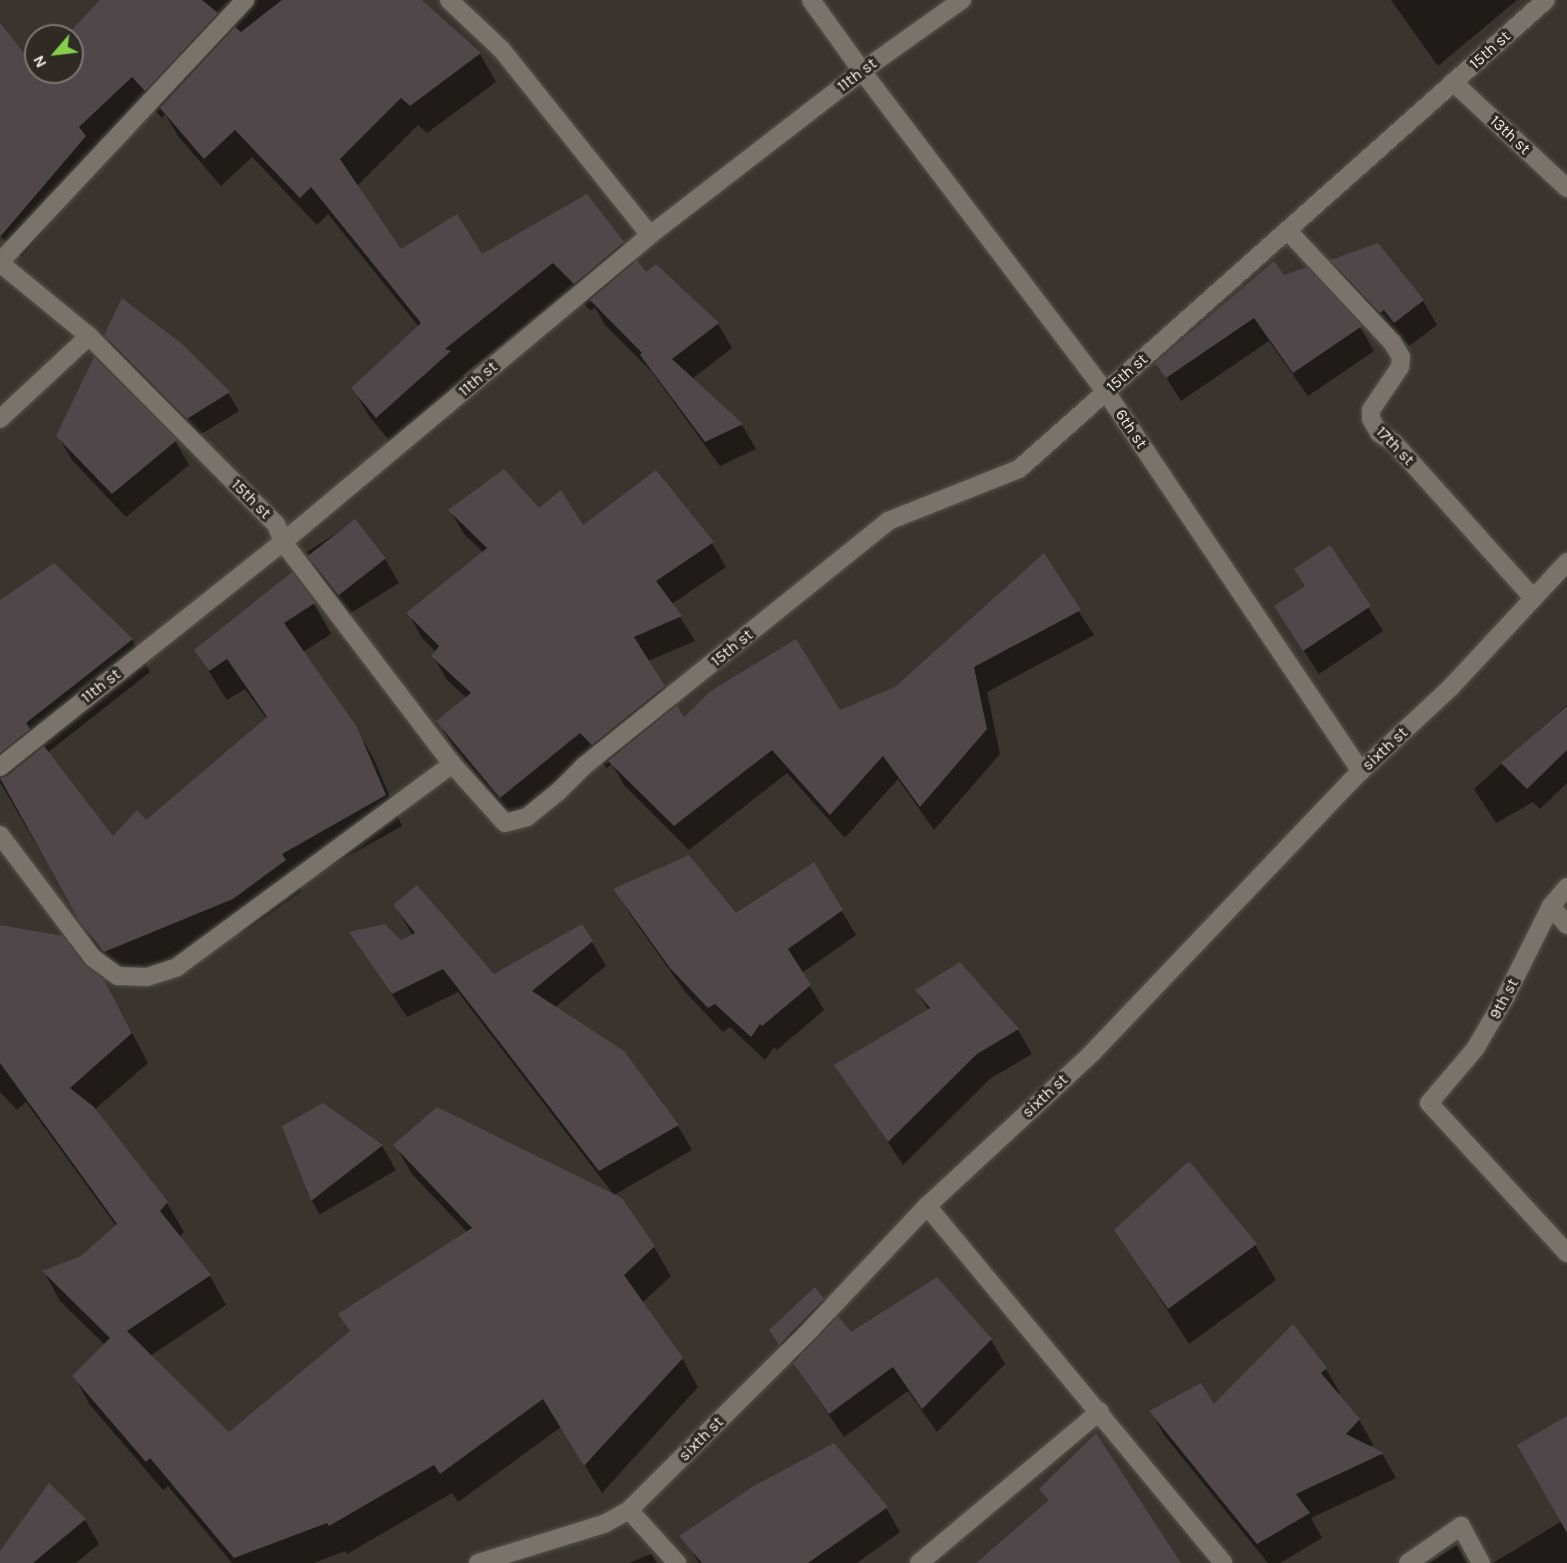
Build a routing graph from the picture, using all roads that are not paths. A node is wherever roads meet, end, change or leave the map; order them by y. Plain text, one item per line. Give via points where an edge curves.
1 (245, 0) edge
2 (450, 0) edge
3 (811, 0) edge
4 (962, 0) edge
5 (1546, 0) edge
6 (862, 71) junction
7 (1453, 82) junction
8 (1567, 188) edge
9 (1288, 231) junction
10 (650, 235) junction
11 (0, 262) edge
12 (89, 336) junction
13 (1106, 392) junction
14 (0, 419) edge
15 (283, 542) junction
16 (1567, 562) edge
17 (1533, 598) junction
18 (452, 764) junction
19 (0, 767) edge
20 (1361, 771) junction
21 (0, 835) edge
22 (1567, 887) edge
23 (1551, 906) junction
24 (1567, 926) edge
25 (927, 1206) junction
26 (1567, 1253) edge
27 (1100, 1411) junction
28 (629, 1510) junction
29 (478, 1563) edge
30 (677, 1563) edge
31 (919, 1563) edge
32 (1223, 1563) edge
33 (1408, 1563) edge
34 (1481, 1563) edge

1 - 11 street
2 - 10 street via 501,49
3 - 6 street, 6th st
4 - 6 street, 11th st
5 - 7 street, 15th st
6 - 10 street, 11th st
6 - 13 street, 6th st
7 - 8 street, 13th st
7 - 9 street, 15th st
9 - 13 street, 15th st
9 - 17 street, 17th st via 1392,342 1401,357 1400,367 1371,410 1379,433 1395,443
10 - 15 street, 11th st
11 - 12 street, 15th st
12 - 14 street
12 - 15 street, 15th st via 276,524
13 - 18 street, 15th st via 1019,469 888,521 585,765 527,817 505,823
13 - 20 street, 6th st
15 - 18 street, 15th st
15 - 19 street, 11th st
16 - 17 street, sixth st
17 - 20 street, sixth st via 1451,687
18 - 21 street via 177,967 147,977 118,976 93,958
20 - 25 street, sixth st via 1092,1053
22 - 23 street, 9th st
23 - 24 street
23 - 26 street, 9th st via 1475,1049 1429,1103
25 - 27 street
25 - 28 street, sixth st via 811,1329
27 - 31 street
27 - 32 street
28 - 29 street, sixth st via 603,1524
28 - 30 street
33 - 34 street via 1461,1526

